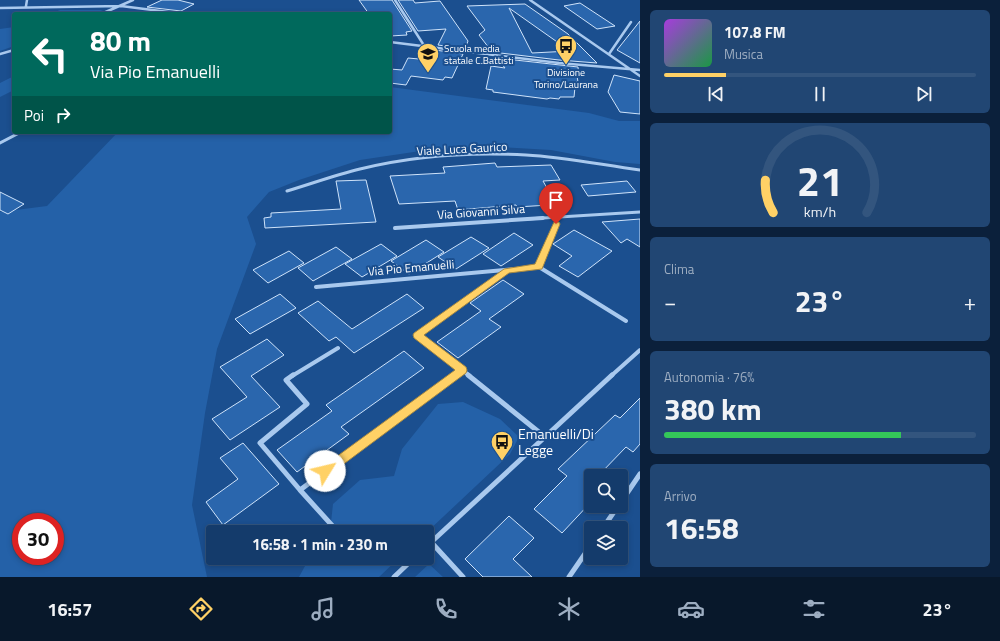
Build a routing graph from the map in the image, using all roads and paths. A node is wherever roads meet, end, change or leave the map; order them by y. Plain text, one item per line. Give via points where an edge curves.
1 (27, 0) edge
2 (133, 0) edge
3 (394, 0) edge
4 (530, 0) edge
5 (26, 6) junction
6 (120, 6) junction
7 (0, 8) edge
8 (106, 12) edge
9 (168, 12) edge
10 (632, 22) dead end
11 (392, 42) edge
12 (425, 47) junction
13 (12, 51) edge
14 (0, 54) edge
15 (609, 54) junction
16 (632, 69) junction
17 (640, 70) edge
18 (640, 76) edge
19 (17, 134) edge
20 (0, 143) edge
21 (640, 170) edge
22 (287, 191) dead end
23 (640, 212) edge
24 (556, 224) dead end
25 (395, 228) dead end
26 (539, 267) junction
27 (507, 271) junction
28 (316, 287) dead end
29 (626, 321) dead end
30 (338, 348) dead end
31 (640, 350) edge
32 (462, 370) junction
33 (545, 437) junction
34 (640, 474) edge
35 (300, 490) junction
36 (628, 492) edge
37 (332, 525) edge
38 (434, 539) edge
39 (434, 549) edge
40 (584, 555) edge
41 (407, 565) edge
42 (394, 577) edge
43 (463, 577) edge
44 (569, 577) edge

1 - 5 street
2 - 6 street
3 - 12 street
4 - 15 street
5 - 6 street
5 - 7 street
6 - 8 street
6 - 9 street
10 - 15 street
11 - 12 street
12 - 16 street
13 - 14 street
15 - 16 street
16 - 17 street
16 - 18 street
19 - 20 street
21 - 22 street, Viale Luca Gaurico via 532,156 451,157 387,164
23 - 25 street, Via Giovanni Silva
24 - 26 street
26 - 27 street, Via Pio Emanuelli
26 - 29 street
27 - 28 street, Via Pio Emanuelli
27 - 32 street, Via Pio Emanuelli via 418,335
30 - 35 street via 286,380 307,404 260,444
31 - 33 street
32 - 33 street, Via Pio Emanuelli
32 - 35 street
33 - 38 street
34 - 36 street
35 - 37 street
39 - 43 street
40 - 44 street
41 - 42 street

